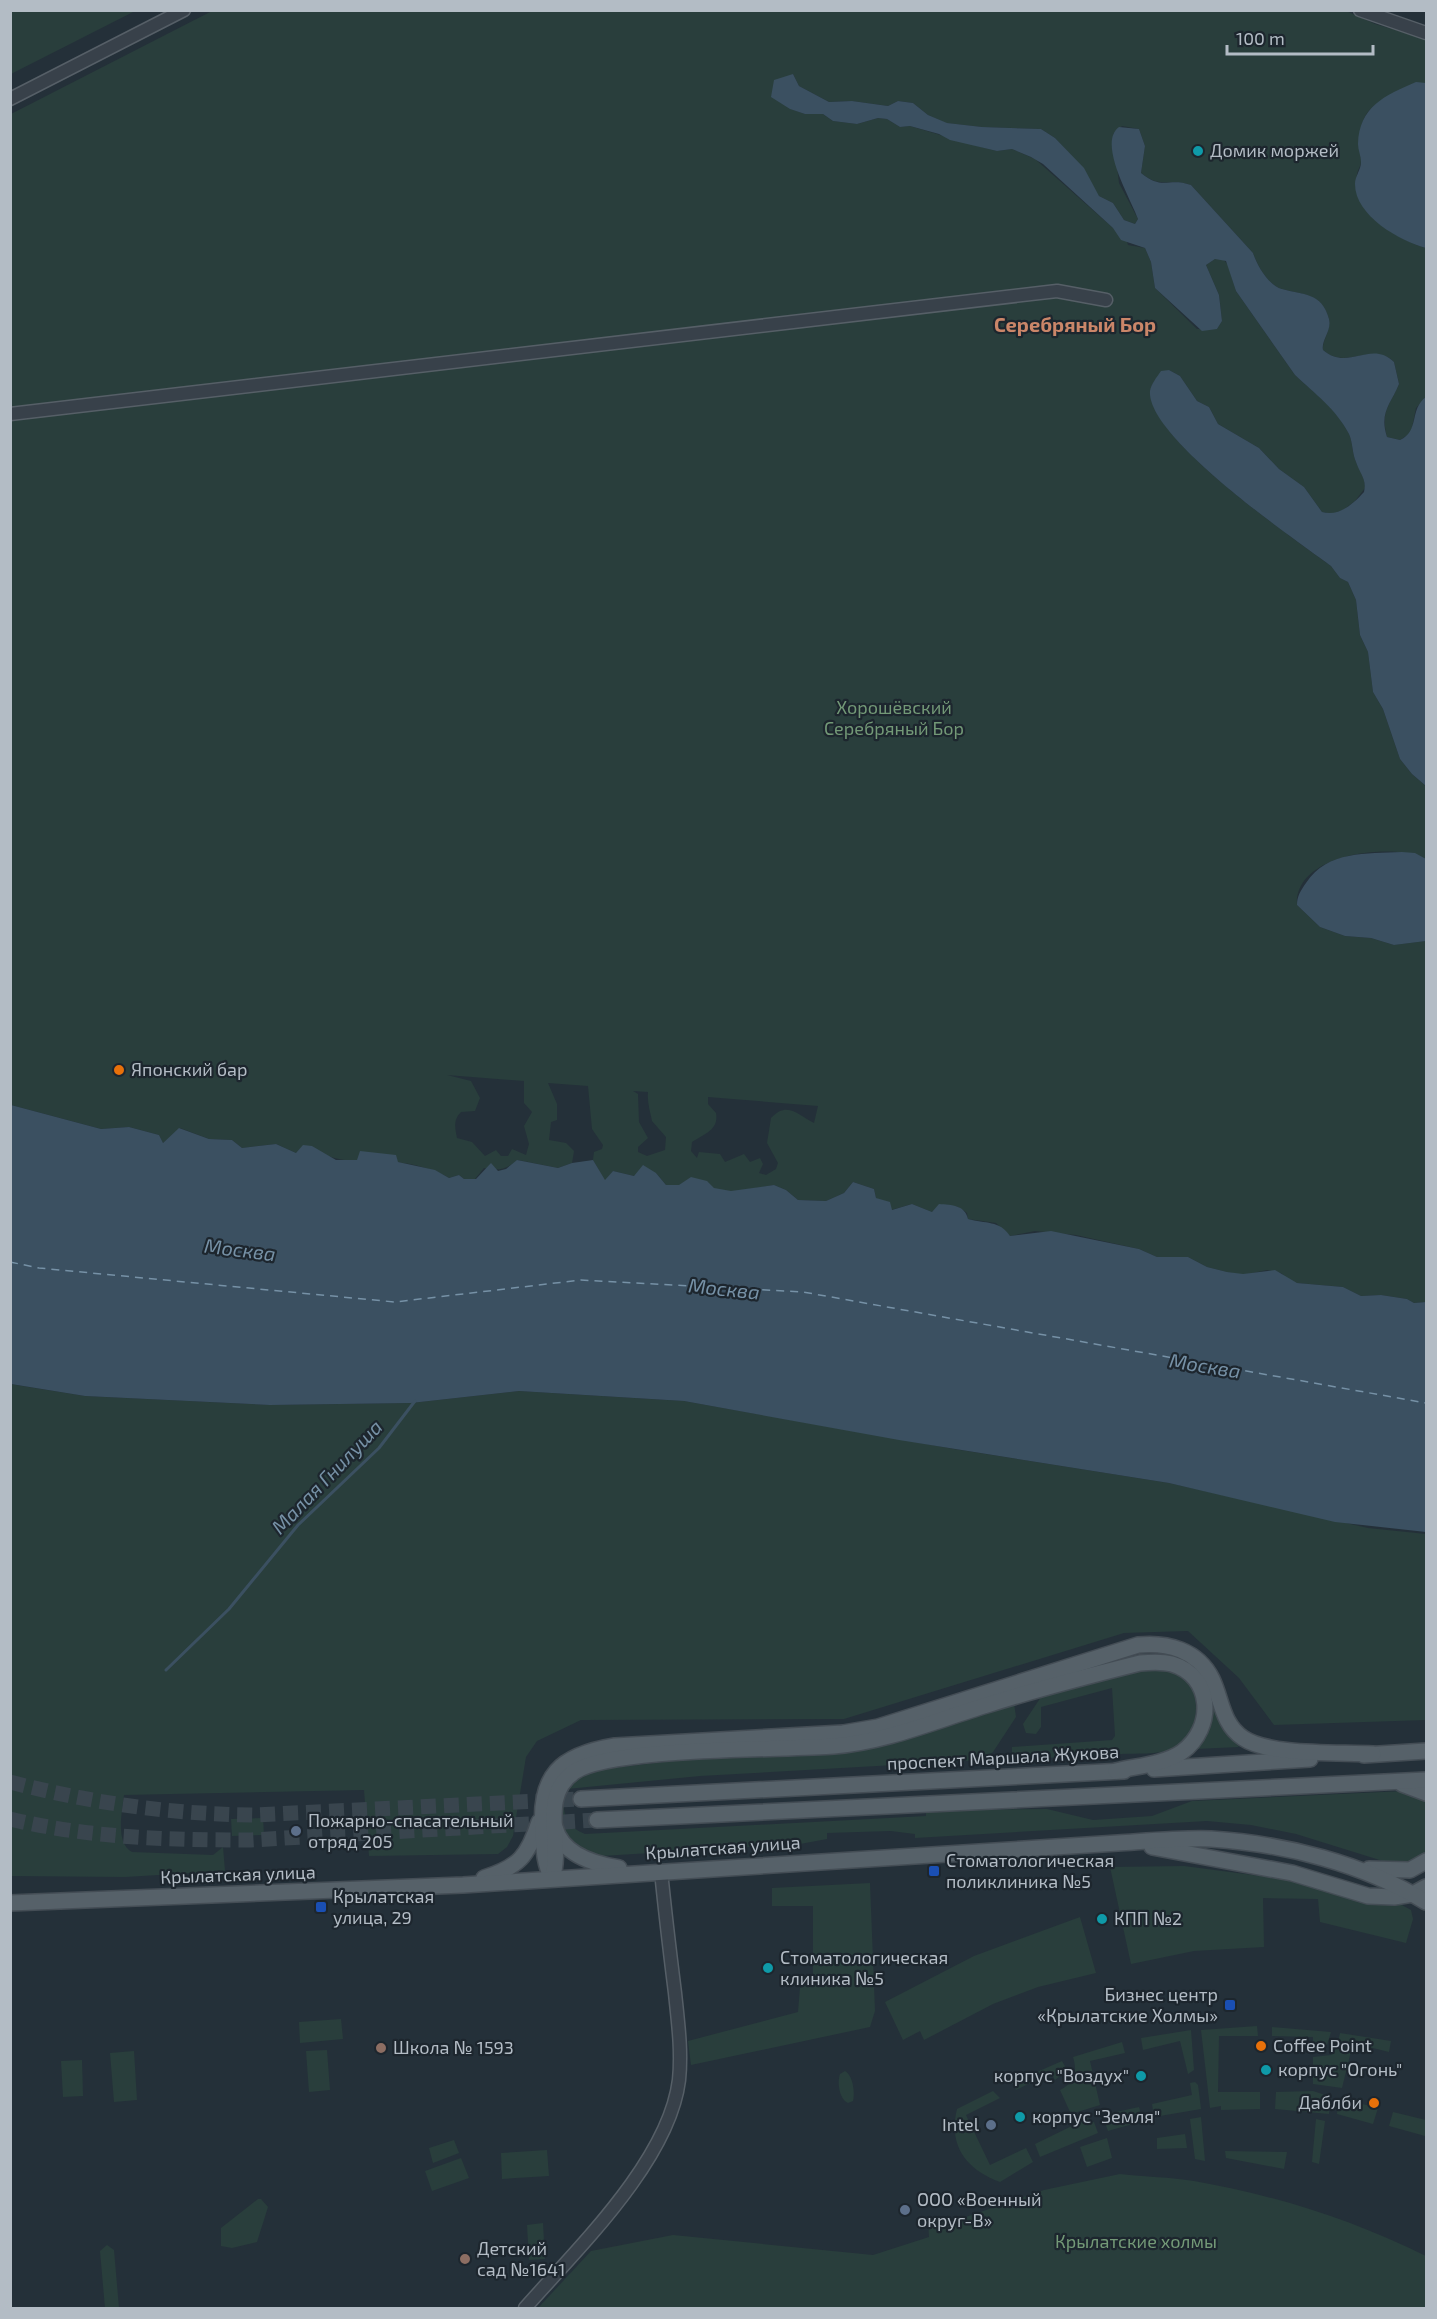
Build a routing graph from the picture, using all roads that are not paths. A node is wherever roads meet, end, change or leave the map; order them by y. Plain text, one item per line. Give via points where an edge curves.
1 (184, 10) edge
2 (1360, 10) edge
3 (1426, 33) edge
4 (10, 99) edge
5 (1106, 300) dead end
6 (10, 414) edge
7 (1426, 1751) edge
8 (1373, 1754) junction
9 (1116, 1771) junction
10 (1426, 1780) edge
11 (1381, 1782) junction
12 (1426, 1793) edge
13 (581, 1799) tunnel mouth
14 (547, 1817) junction
15 (597, 1820) tunnel mouth
16 (1118, 1843) junction
17 (1426, 1861) edge
18 (1350, 1866) junction
19 (660, 1871) junction
20 (640, 1872) junction
21 (552, 1878) junction
22 (463, 1885) junction
23 (1422, 1894) edge
24 (10, 1903) edge
25 (525, 2308) edge

1 - 4 street
2 - 3 street
5 - 6 street via 1057,291
7 - 8 main road, проспект Маршала Жукова
8 - 9 main road, проспект Маршала Жукова
8 - 14 main road via 1272,1749 1252,1743 1241,1737 1224,1716 1211,1678 1198,1660 1157,1643 1138,1645 878,1727 843,1733 595,1750 567,1761 550,1778 542,1796
9 - 13 main road, проспект Маршала Жукова
9 - 14 main road via 1174,1756 1185,1750 1199,1732 1204,1721 1204,1695 1198,1681 1186,1671 1172,1664 1140,1663 856,1743 634,1757 589,1764 564,1781
10 - 11 main road
11 - 12 main road
11 - 15 main road
14 - 20 main road via 578,1856
14 - 21 main road via 545,1861
14 - 22 main road via 518,1863
16 - 18 main road, Крылатская улица via 1236,1841
16 - 19 main road, Крылатская улица
16 - 23 main road via 1292,1873 1368,1896
17 - 18 main road via 1410,1870 1397,1871
18 - 23 main road, Крылатская улица
19 - 20 main road, Крылатская улица
19 - 25 street via 679,2039 678,2083 672,2108 660,2139 613,2208
20 - 21 main road, Крылатская улица
21 - 22 main road, Крылатская улица
22 - 24 main road, Крылатская улица

